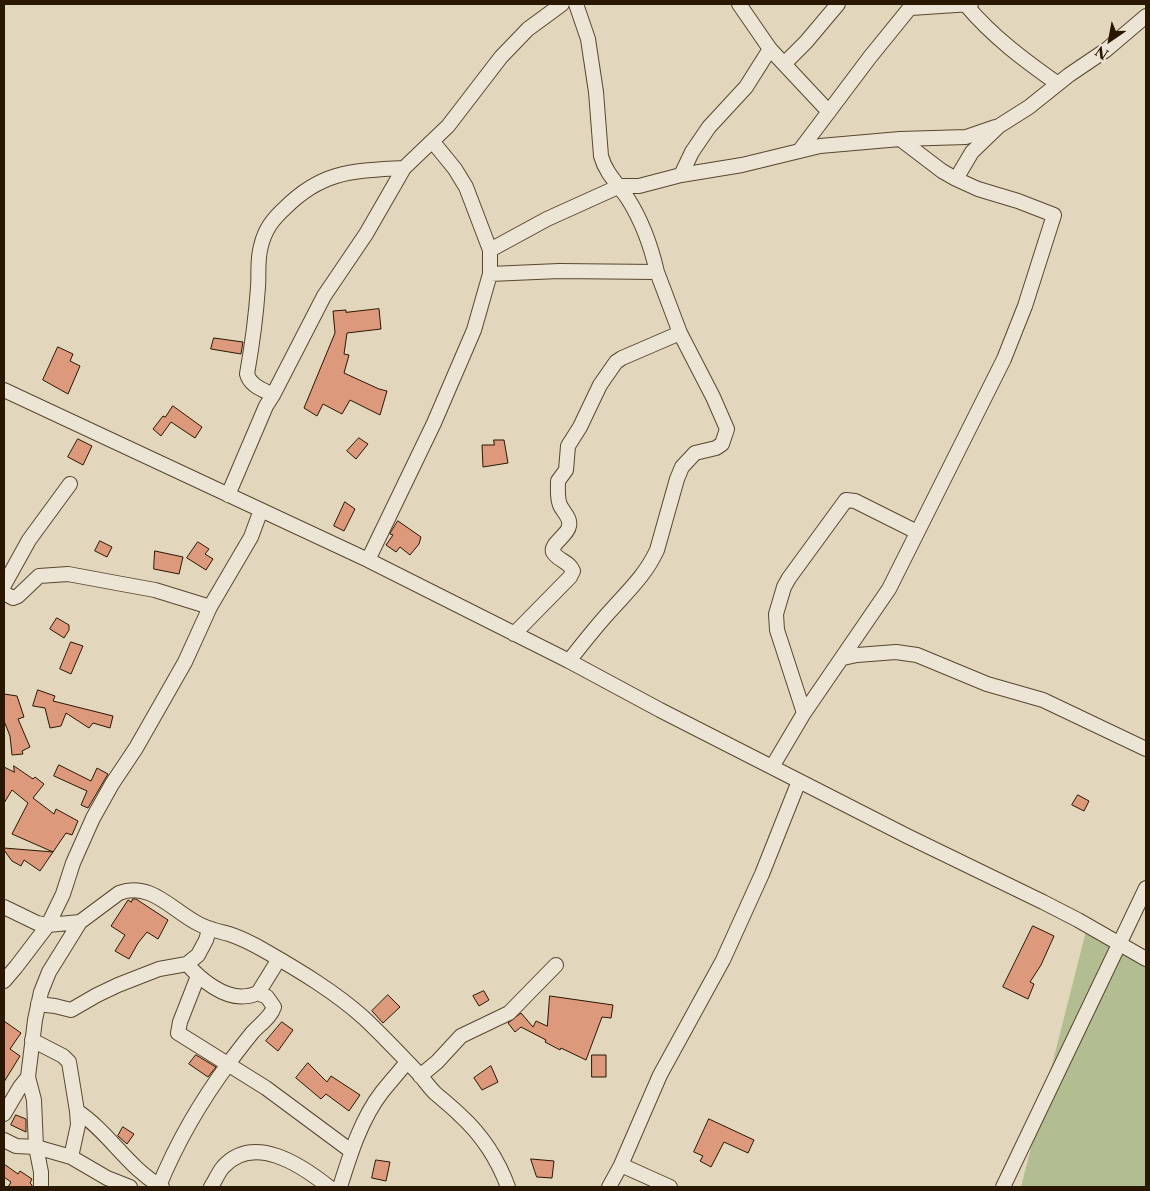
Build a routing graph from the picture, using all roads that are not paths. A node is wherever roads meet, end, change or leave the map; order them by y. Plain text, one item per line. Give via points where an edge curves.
1 (576, 4) edge
2 (739, 4) edge
3 (838, 4) edge
4 (968, 4) edge
5 (552, 6) edge
6 (912, 6) edge
7 (1146, 16) edge
8 (770, 49) junction
9 (784, 64) junction
10 (1058, 84) junction
11 (830, 112) junction
12 (998, 126) junction
13 (900, 139) junction
14 (433, 142) junction
15 (800, 150) junction
16 (404, 168) junction
17 (681, 175) junction
18 (956, 179) junction
19 (620, 186) junction
20 (490, 250) junction
21 (657, 272) junction
22 (490, 274) junction
23 (680, 333) junction
24 (4, 390) edge
25 (273, 395) junction
26 (70, 484) dead end
27 (228, 495) junction
28 (261, 510) junction
29 (917, 532) junction
30 (368, 560) junction
31 (4, 585) edge
32 (4, 593) edge
33 (210, 607) junction
34 (514, 634) junction
35 (843, 658) junction
36 (569, 661) junction
37 (804, 713) junction
38 (1146, 749) edge
39 (772, 767) junction
40 (799, 781) junction
41 (1146, 888) edge
42 (4, 907) edge
43 (80, 922) junction
44 (48, 925) junction
45 (210, 930) junction
46 (1118, 943) junction
47 (279, 960) junction
48 (1146, 960) edge
49 (187, 964) junction
50 (556, 965) dead end
51 (198, 976) junction
52 (4, 981) edge
53 (258, 993) junction
54 (38, 1004) junction
55 (32, 1040) junction
56 (407, 1062) junction
57 (228, 1064) junction
58 (420, 1076) junction
59 (28, 1077) junction
60 (77, 1111) junction
61 (4, 1114) edge
62 (4, 1140) edge
63 (36, 1147) junction
64 (351, 1151) junction
65 (72, 1158) junction
66 (621, 1165) junction
67 (40, 1187) edge
68 (130, 1187) edge
69 (160, 1187) edge
70 (211, 1187) edge
71 (329, 1187) edge
72 (340, 1187) edge
73 (508, 1187) edge
74 (609, 1187) edge
75 (670, 1187) edge
76 (1003, 1187) edge

1 - 19 street via 588,39 604,166
2 - 8 street
3 - 9 street
4 - 6 street
4 - 10 street via 981,23 1000,41
5 - 14 street via 500,57 465,106
6 - 11 street
7 - 10 street
8 - 9 street
8 - 17 street via 746,87 708,127
9 - 11 street
10 - 12 street
11 - 15 street
12 - 13 street via 966,137
12 - 18 street via 972,152
13 - 15 street
13 - 18 street
14 - 16 street
14 - 20 street via 466,187
15 - 17 street via 742,165
16 - 25 street via 366,234 324,296
16 - 25 street via 362,171 326,179 294,198 266,229 260,247 247,374 254,384
17 - 19 street via 639,186
18 - 29 street via 1054,215 1004,359
19 - 20 street
19 - 21 street via 652,250
20 - 22 street
21 - 22 street
21 - 23 street
22 - 30 street via 474,330 434,423
23 - 34 street via 622,358 610,369 600,386 568,446 566,470 558,481 560,506 570,525 553,549 556,556 572,568 572,575
23 - 36 street via 714,397 727,429 725,437 716,448 695,453 682,467 653,560 644,575
24 - 27 street
25 - 27 street
26 - 31 street via 29,540
27 - 28 street
28 - 30 street
28 - 33 street via 250,537
29 - 35 street via 889,589
29 - 37 street via 855,501 846,500 789,578 778,605 777,630
30 - 34 street
32 - 33 street via 13,598 39,576 68,574 156,590
33 - 44 street via 181,670 93,818
34 - 36 street
35 - 37 street
35 - 38 street via 896,652 917,655 987,684 1043,700
36 - 39 street
37 - 39 street
39 - 40 street
40 - 46 street via 1043,902
40 - 66 street via 723,960 660,1075
41 - 46 street
42 - 44 street
43 - 44 street
43 - 45 street via 119,893 135,890 149,892
43 - 54 street via 49,972
44 - 52 street
45 - 47 street via 248,941
45 - 49 street via 198,955
46 - 48 street
46 - 76 street
47 - 53 street
47 - 56 street via 310,977 362,1016
49 - 51 street
49 - 54 street via 159,969 118,985 71,1010
50 - 58 street via 509,1012 461,1036
51 - 53 street via 232,995 245,997
51 - 57 street via 178,1033
53 - 57 street via 273,1003 274,1010
54 - 55 street
55 - 59 street
55 - 60 street via 69,1062
56 - 58 street
56 - 64 street via 376,1101
57 - 64 street
57 - 69 street via 172,1154
58 - 73 street via 479,1134
59 - 61 street
59 - 63 street via 34,1100
60 - 65 street
60 - 69 street via 90,1120 136,1169
62 - 63 street via 16,1146
63 - 65 street
63 - 67 street
64 - 72 street
65 - 68 street
66 - 74 street
66 - 75 street
70 - 71 street via 226,1164 253,1152 292,1162

